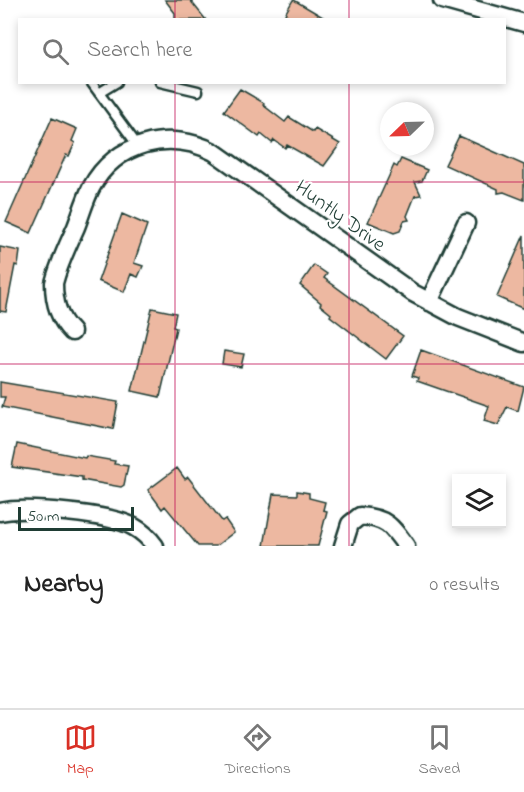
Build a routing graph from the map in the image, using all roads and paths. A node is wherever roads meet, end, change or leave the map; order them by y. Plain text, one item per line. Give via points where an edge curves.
1 (442, 0) edge
2 (524, 23) edge
3 (92, 84) edge
4 (114, 84) edge
5 (168, 84) edge
6 (198, 91) dead end
7 (99, 93) junction
8 (135, 147) junction
9 (466, 223) dead end
10 (429, 302) junction
11 (72, 332) dead end
12 (524, 343) edge
13 (0, 512) edge
14 (155, 546) edge
15 (343, 546) edge
16 (406, 546) edge

1 - 2 street
3 - 7 lane
4 - 7 lane
5 - 6 lane
7 - 8 lane
8 - 10 street, Huntly Drive via 170,140 200,145 214,152
8 - 11 street via 108,165 92,187 58,270 54,298
9 - 10 street
10 - 12 street, Huntly Drive
13 - 14 street via 48,510 123,523 148,536
15 - 16 street via 350,524 360,516 380,518

